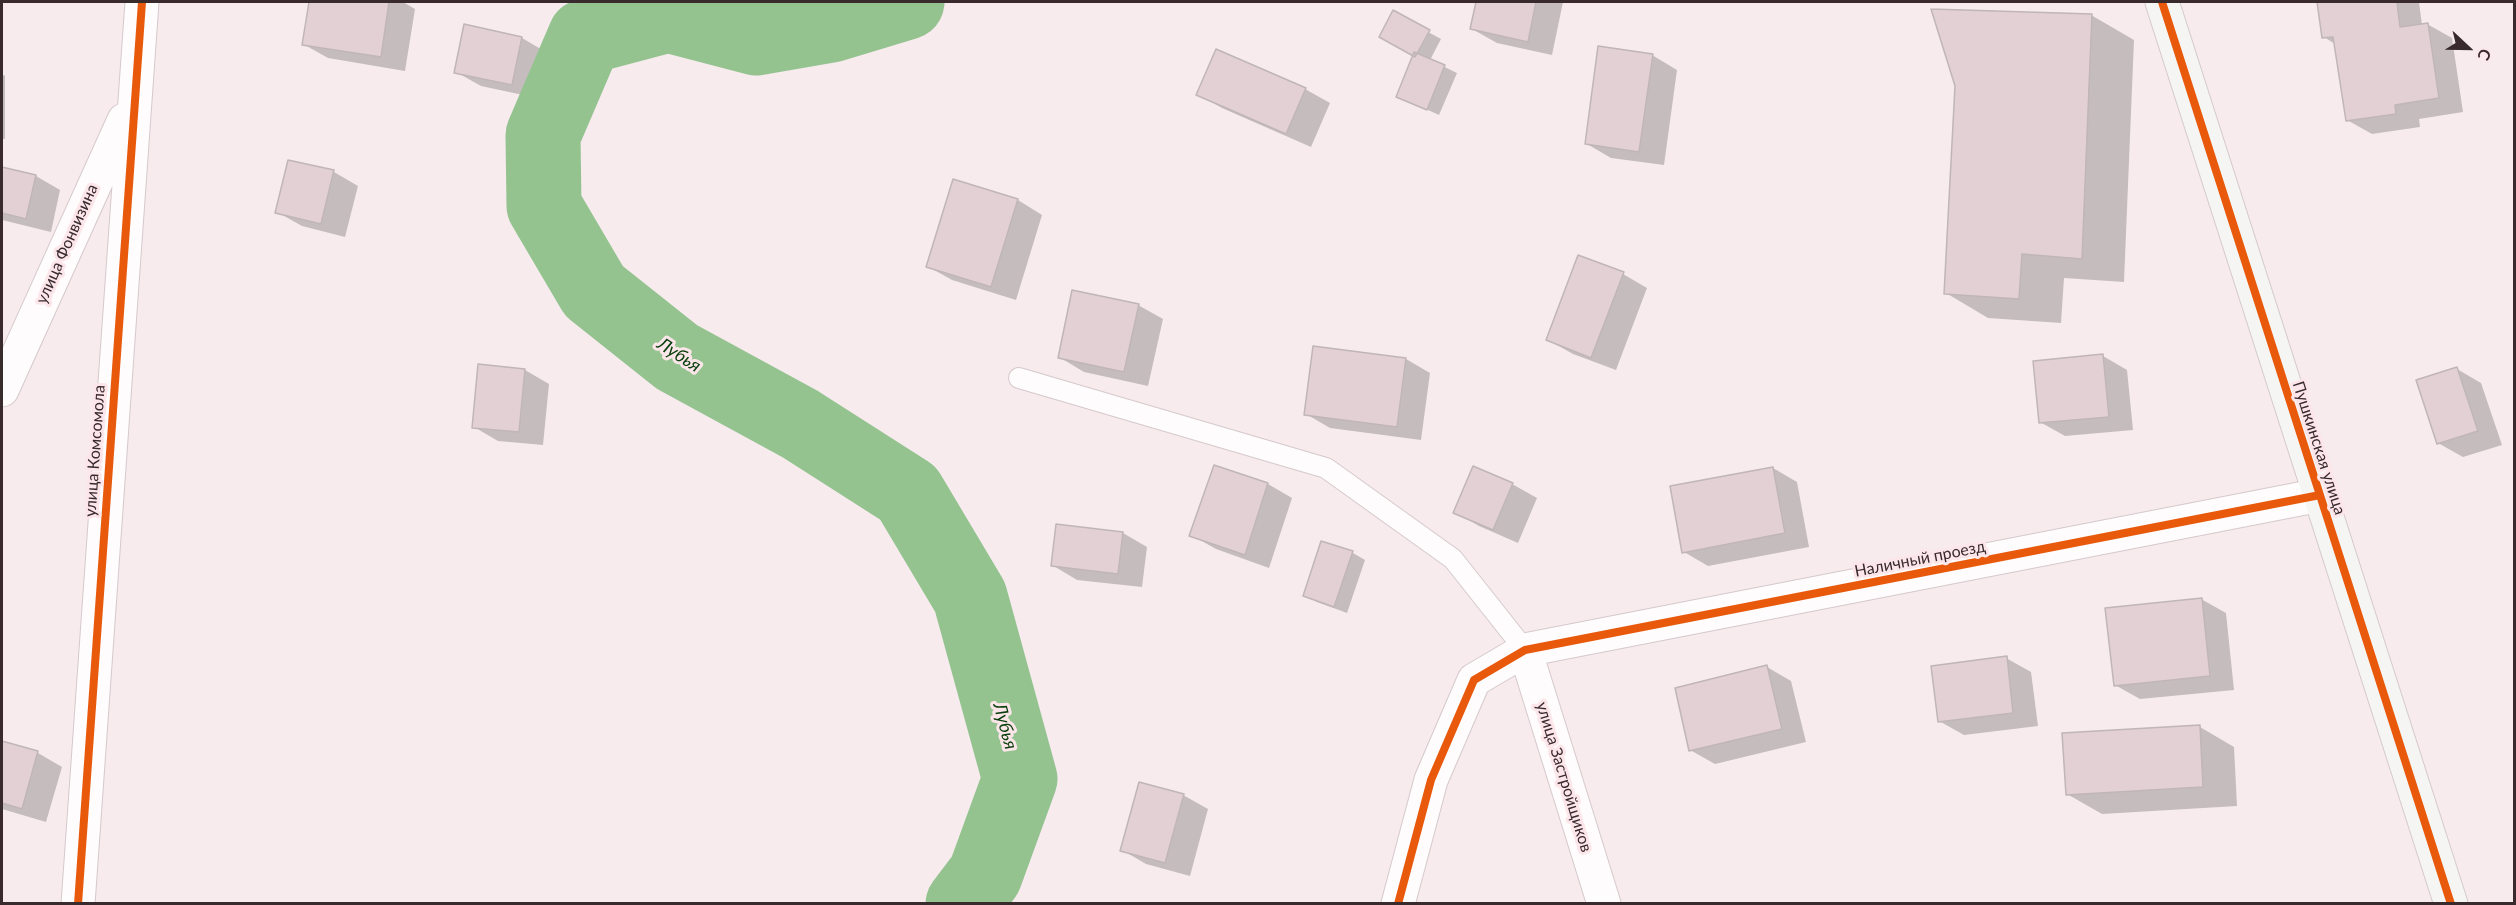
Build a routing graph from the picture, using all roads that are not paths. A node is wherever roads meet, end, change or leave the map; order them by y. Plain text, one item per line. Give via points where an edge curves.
1 (142, 2) edge
2 (2162, 2) edge
3 (134, 99) junction
4 (1019, 378) dead end
5 (2, 390) edge
6 (2320, 495) junction
7 (1525, 650) junction
8 (78, 903) edge
9 (1398, 903) edge
10 (1604, 903) edge
11 (2451, 903) edge

1 - 3 street, улица Комсомола
2 - 6 street, Пушкинская улица
3 - 5 street, улица Фонвизина
3 - 8 street, улица Комсомола
4 - 7 lane via 1326,468 1453,559
6 - 7 street, Наличный проезд
6 - 11 street, Пушкинская улица
7 - 9 street, Наличный проезд via 1474,680 1431,780
7 - 10 street, улица Застройщиков

